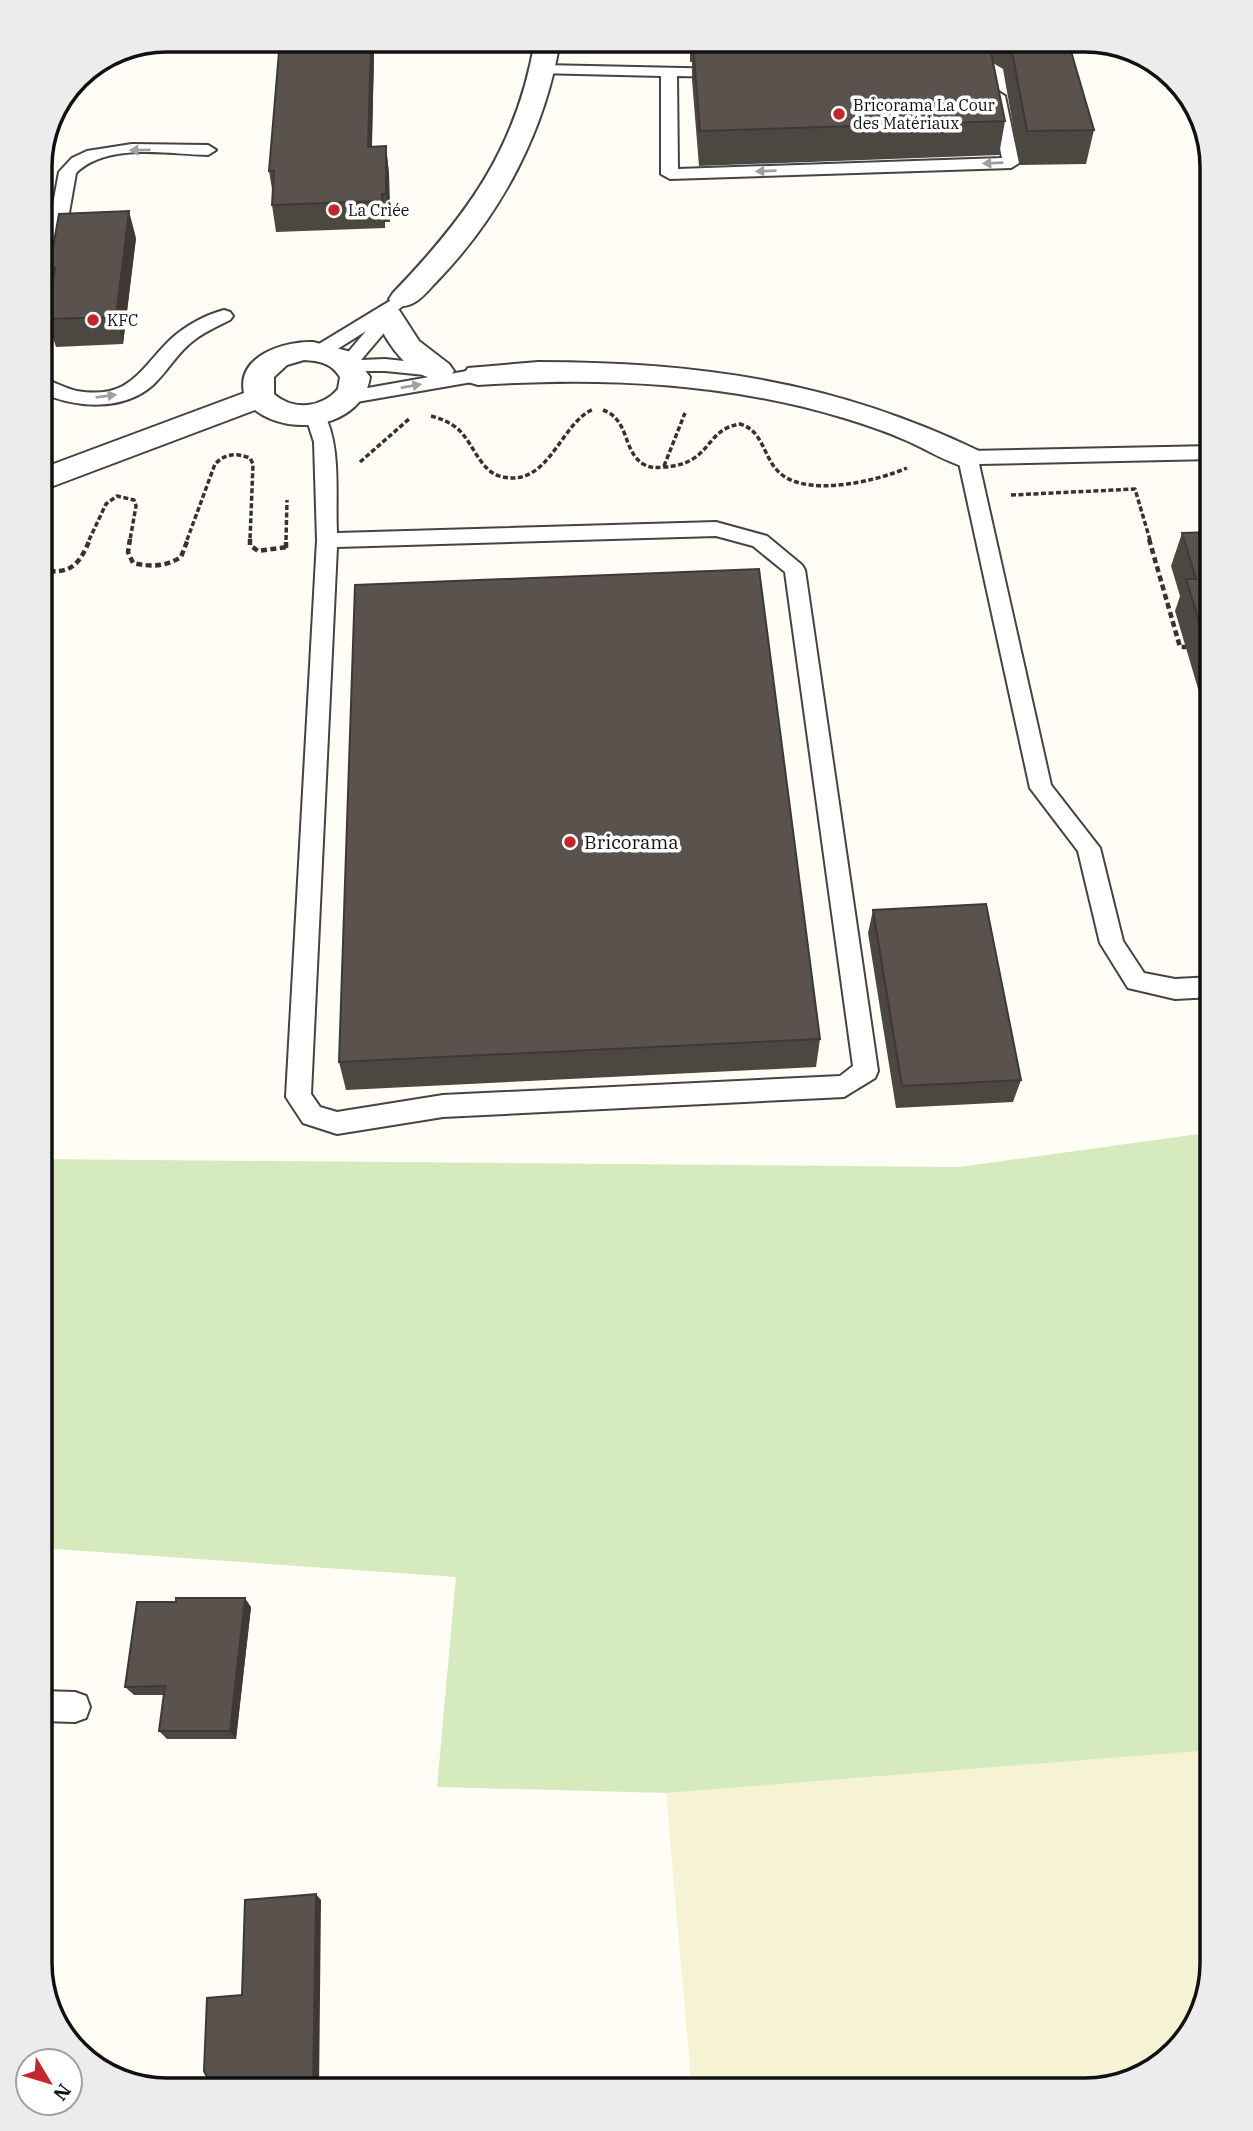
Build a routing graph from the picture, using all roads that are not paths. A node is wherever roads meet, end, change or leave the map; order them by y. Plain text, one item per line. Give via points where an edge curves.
1 (546, 52) edge
2 (543, 70) junction
3 (669, 72) junction
4 (736, 72) edge
5 (995, 83) edge
6 (208, 150) dead end
7 (53, 255) edge
8 (396, 308) junction
9 (224, 316) dead end
10 (321, 351) junction
11 (349, 365) junction
12 (439, 371) junction
13 (478, 375) junction
14 (53, 391) edge
15 (260, 398) junction
16 (345, 398) junction
17 (315, 414) junction
18 (1200, 452) edge
19 (968, 458) junction
20 (53, 476) edge
21 (327, 540) junction
22 (1200, 988) edge
23 (52, 1706) edge
24 (75, 1707) dead end

1 - 2 street
2 - 3 lane
2 - 8 street via 508,162 459,239
3 - 4 lane
5 -> 3 lane via 1011,163 670,174
6 -> 7 lane via 106,151 73,163
8 - 10 lane
8 - 11 lane
8 - 12 street via 396,333 411,353
14 -> 9 lane via 77,398 126,393 143,383 181,341
10 - 11 street
10 - 15 street via 274,360 261,371 256,385
11 - 12 lane
11 - 16 street via 355,377 352,393
12 - 13 lane
16 -> 13 lane
13 - 19 street via 532,370 618,373 781,392 930,437
15 - 17 street via 272,409 292,415
15 - 20 street
16 - 17 street
17 - 21 lane via 324,442
18 - 19 lane
19 - 22 lane via 1041,788 1088,848 1112,943 1136,981 1175,989
21 - 21 lane via 298,1097 312,1115 337,1123 443,1106 845,1086 866,1071 795,570 776,550 749,534 716,529
23 - 24 lane

